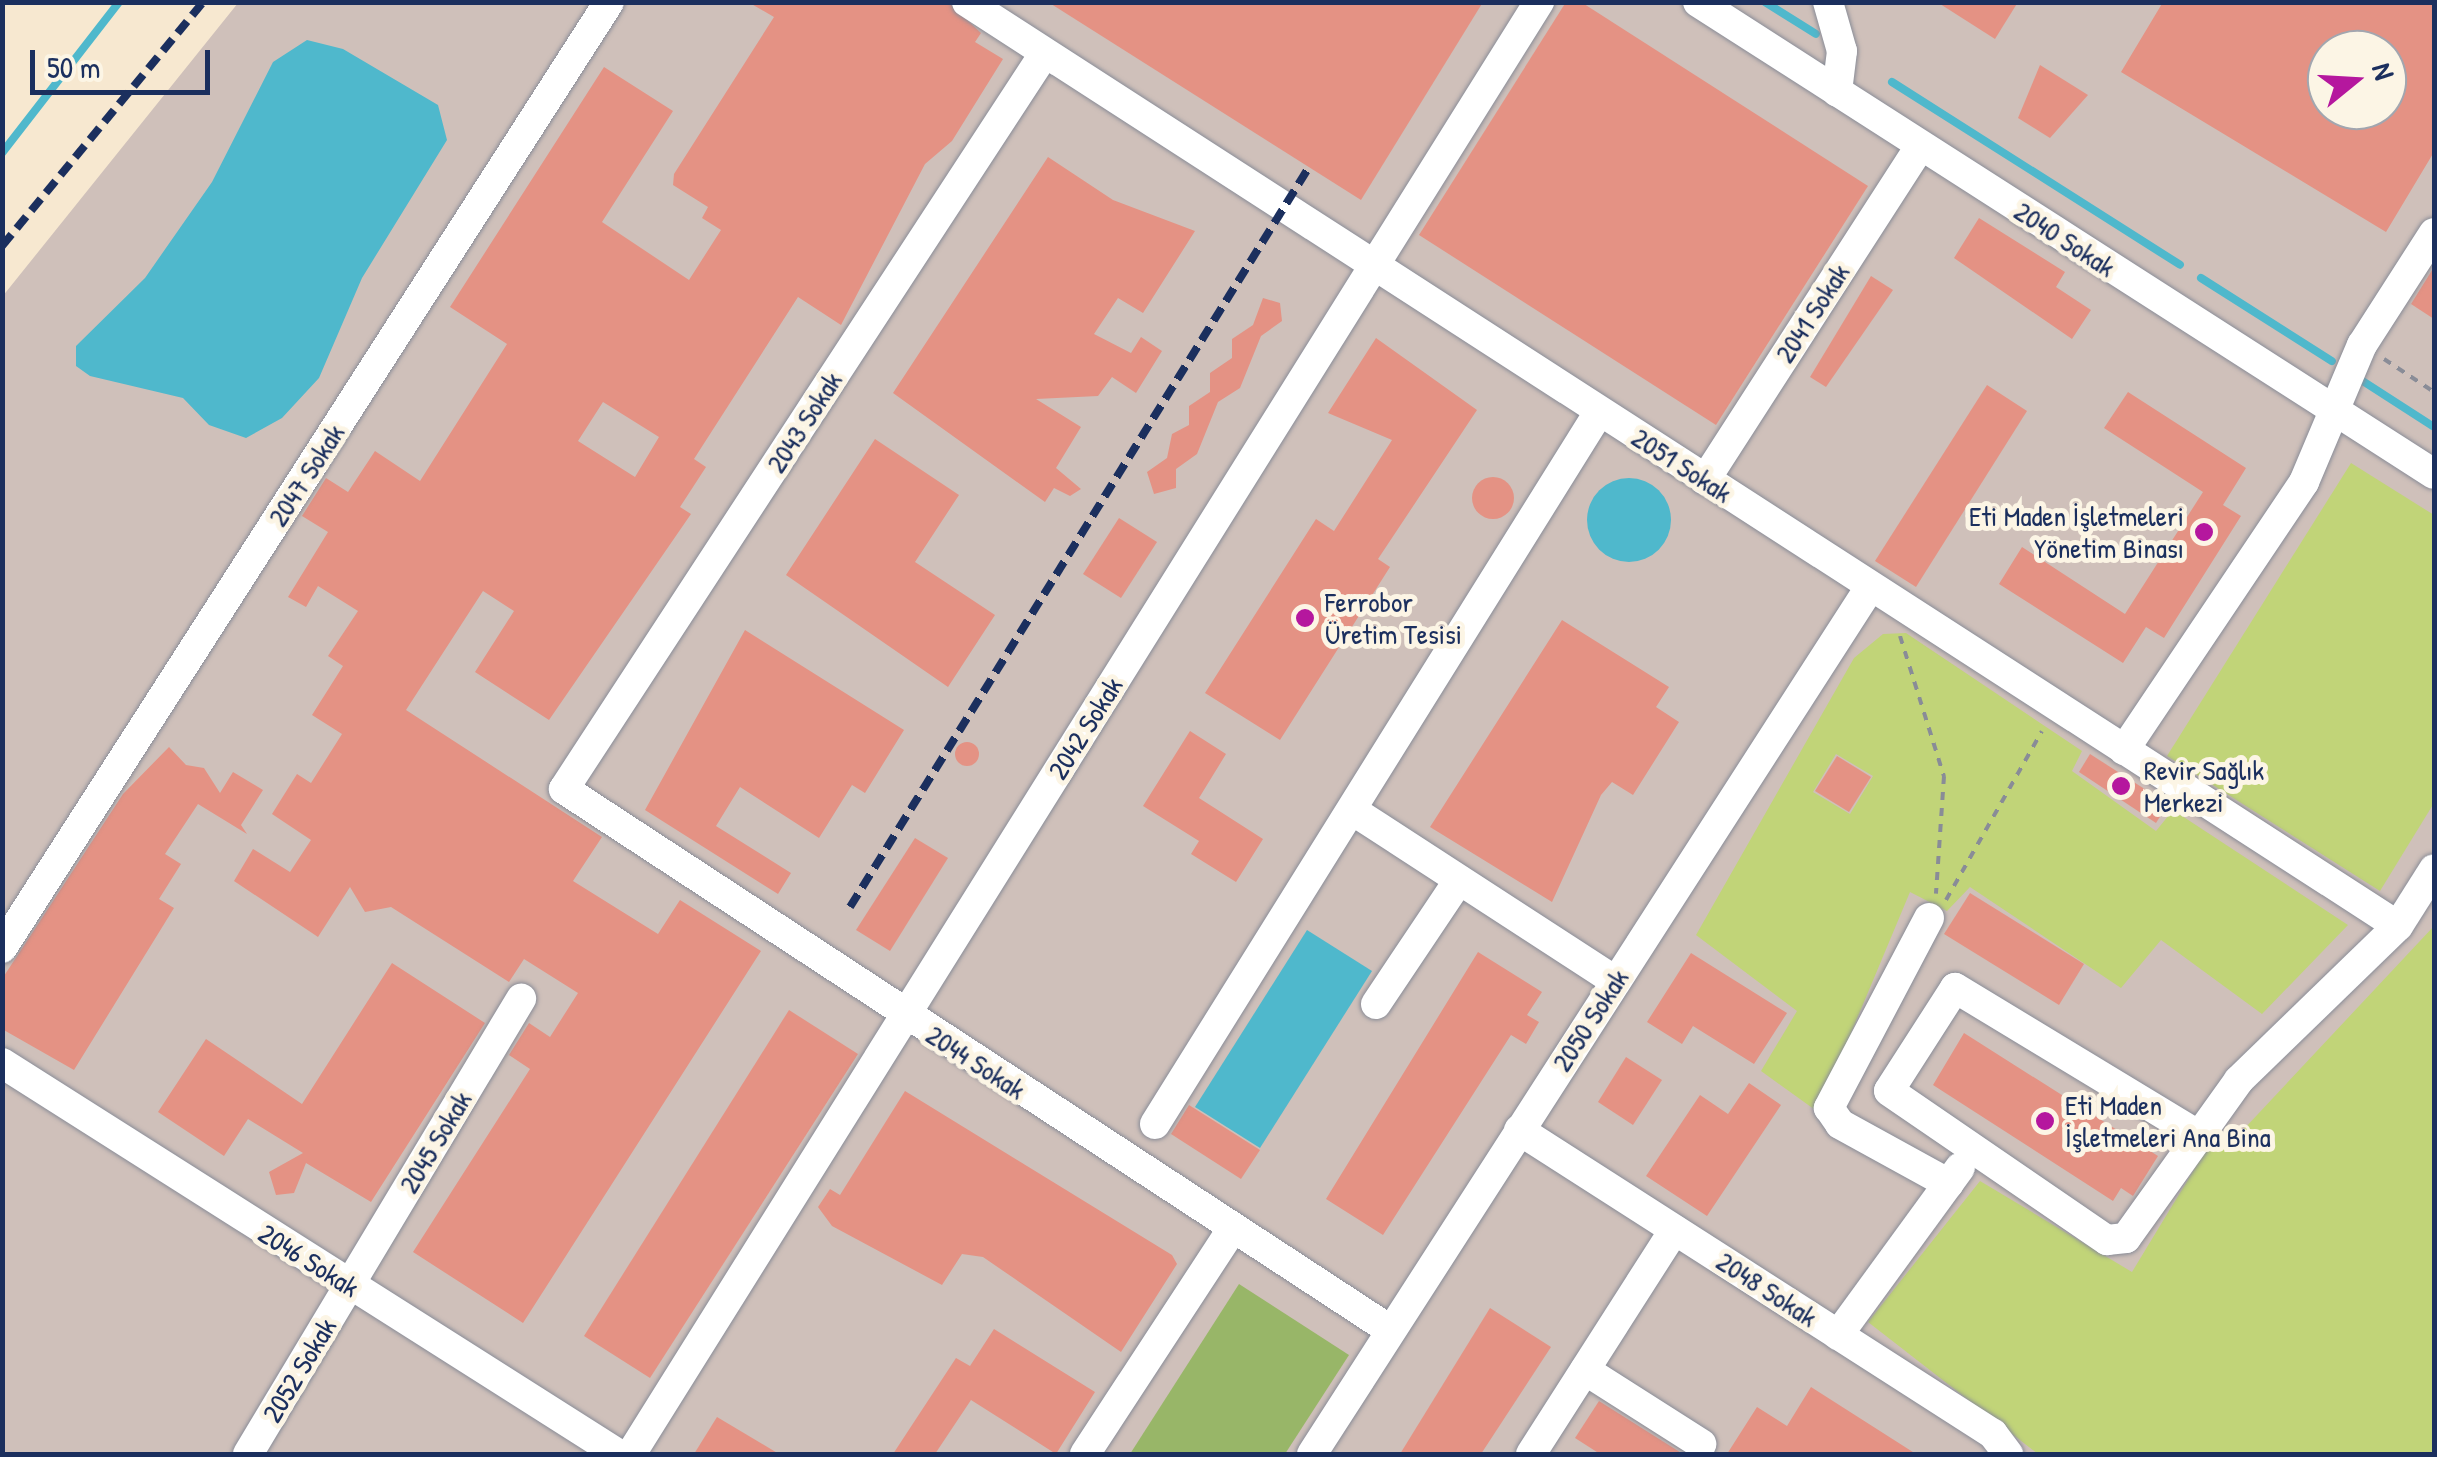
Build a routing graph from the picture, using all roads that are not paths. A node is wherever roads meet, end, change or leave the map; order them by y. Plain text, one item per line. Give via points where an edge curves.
1 (609, 2) edge
2 (967, 2) edge
3 (1539, 2) edge
4 (1698, 2) edge
5 (1828, 2) edge
6 (1044, 54) junction
7 (1837, 92) junction
8 (1920, 146) junction
9 (2434, 233) edge
10 (1373, 266) junction
11 (2331, 410) junction
12 (1599, 412) junction
13 (2434, 474) edge
14 (1705, 480) junction
15 (1879, 592) junction
16 (2124, 750) junction
17 (564, 790) joint
18 (1356, 812) junction
19 (2434, 869) edge
20 (1459, 880) junction
21 (1929, 918) road end
22 (2398, 926) junction
23 (2, 948) edge
24 (1615, 981) junction
25 (521, 999) dead end
26 (1376, 1004) dead end
27 (905, 1016) junction
28 (2, 1063) edge
29 (1155, 1124) dead end
30 (1519, 1130) junction
31 (2198, 1135) junction
32 (1973, 1148) junction
33 (1950, 1184) junction
34 (1233, 1228) junction
35 (1674, 1230) junction
36 (349, 1285) junction
37 (1390, 1330) junction
38 (1838, 1335) junction
39 (1585, 1370) junction
40 (1701, 1444) dead end
41 (248, 1454) edge
42 (618, 1454) edge
43 (631, 1454) edge
44 (1085, 1454) edge
45 (1312, 1454) edge
46 (1531, 1454) edge
47 (2008, 1454) edge

1 - 23 lane, 2047 Sokak
2 - 6 lane, 2051 Sokak
3 - 10 lane, 2042 Sokak
4 - 7 lane, 2040 Sokak
5 - 7 lane via 1842,52
6 - 10 lane, 2051 Sokak
6 - 17 lane, 2043 Sokak
7 - 8 lane, 2040 Sokak
8 - 11 lane, 2040 Sokak
8 - 14 lane, 2041 Sokak
9 - 11 lane via 2362,345
10 - 12 lane, 2051 Sokak
10 - 27 lane, 2042 Sokak
11 - 13 lane, 2040 Sokak
11 - 16 lane via 2304,482
12 - 14 lane, 2051 Sokak
12 - 18 lane
14 - 15 lane, 2051 Sokak
15 - 16 lane, 2051 Sokak
15 - 24 lane, 2050 Sokak
16 - 22 lane, 2051 Sokak
17 - 27 lane, 2044 Sokak
18 - 20 lane
18 - 29 lane
19 - 22 lane
20 - 24 lane
20 - 26 lane
21 - 33 lane via 1830,1108 1840,1124
22 - 31 lane via 2330,986
24 - 30 lane, 2050 Sokak
25 - 36 lane, 2045 Sokak
27 - 34 lane, 2044 Sokak
27 - 43 lane, 2042 Sokak
28 - 36 lane, 2046 Sokak
30 - 35 lane, 2048 Sokak
30 - 37 lane, 2050 Sokak
31 - 32 lane via 2131,1234 2114,1241
31 - 32 lane via 1955,988 1889,1090
32 - 33 lane
33 - 38 lane
34 - 37 lane, 2044 Sokak
34 - 44 lane
35 - 38 lane, 2048 Sokak
35 - 39 lane
36 - 41 lane, 2052 Sokak
36 - 42 lane, 2046 Sokak
37 - 45 lane, 2050 Sokak
38 - 47 lane, 2048 Sokak via 1993,1434
39 - 40 lane
39 - 46 lane

